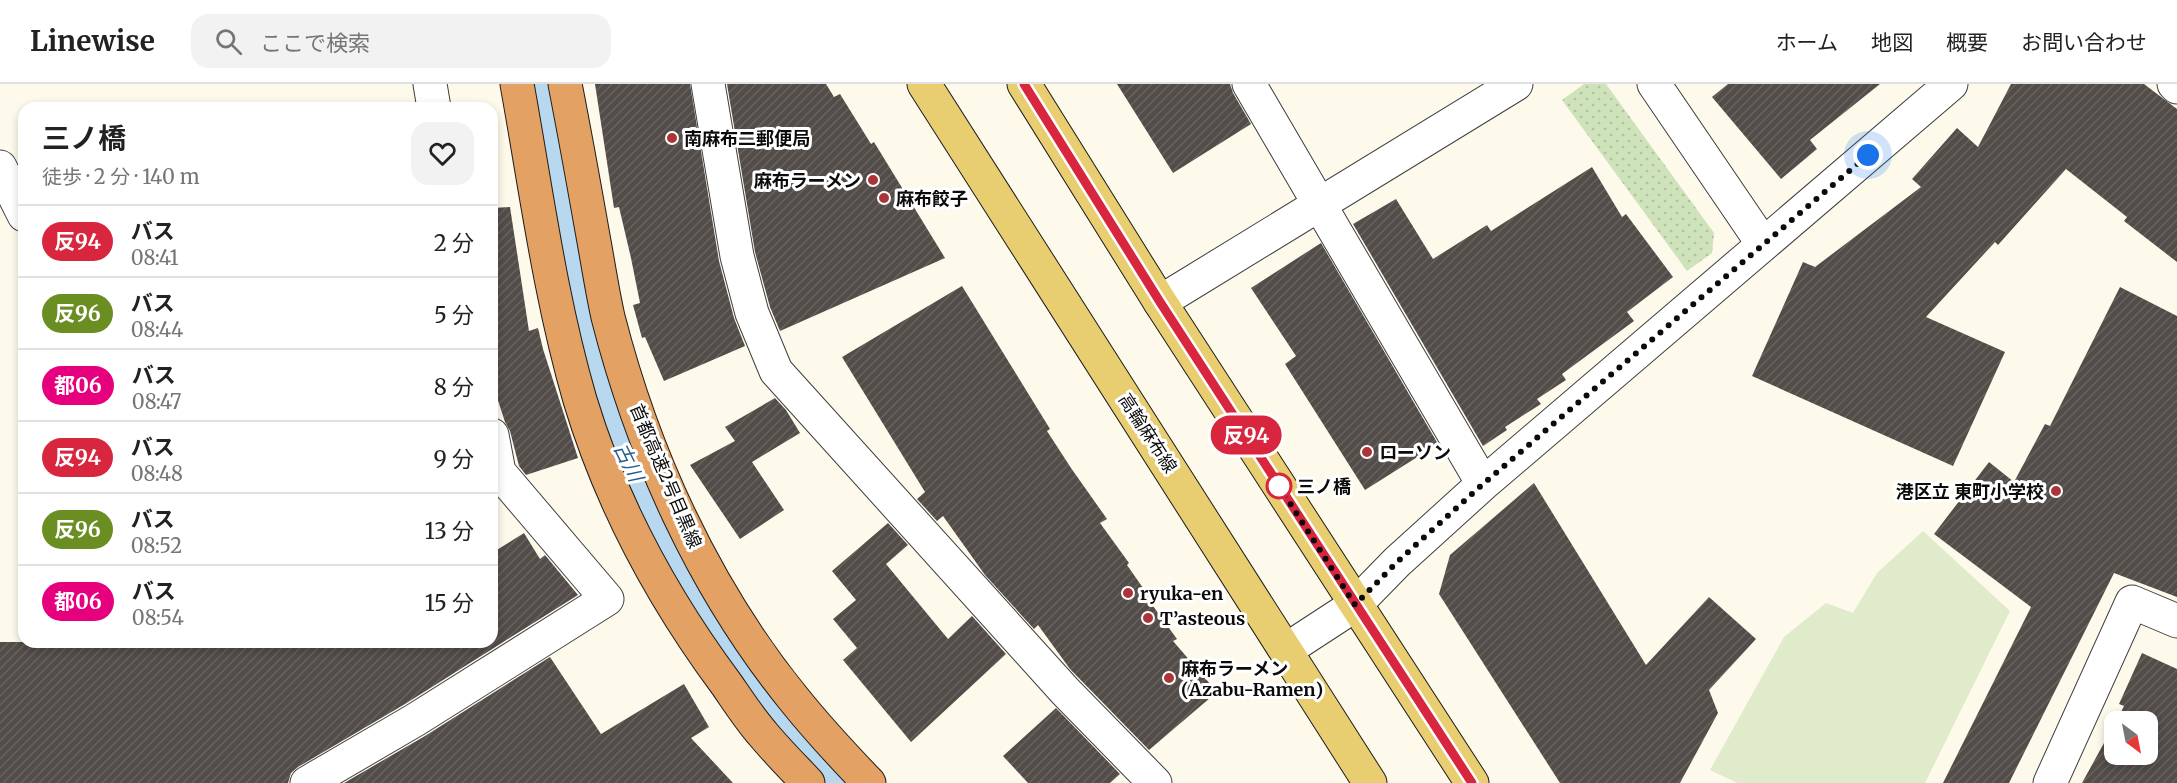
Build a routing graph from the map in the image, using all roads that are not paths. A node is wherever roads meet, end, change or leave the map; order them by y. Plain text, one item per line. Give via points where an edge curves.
1 (430, 84) edge
2 (517, 84) edge
3 (565, 84) edge
4 (708, 84) edge
5 (924, 84) edge
6 (1024, 84) edge
7 (1249, 84) edge
8 (1516, 84) edge
9 (1654, 84) edge
10 (1950, 84) edge
11 (433, 102) edge
12 (0, 167) edge
13 (18, 203) edge
14 (1320, 204) junction
15 (1763, 244) junction
16 (1160, 302) junction
17 (498, 467) edge
18 (1483, 484) junction
19 (1355, 605) junction
20 (2177, 621) edge
21 (1286, 650) junction
22 (1366, 781) edge
23 (307, 783) edge
24 (808, 783) edge
25 (869, 783) edge
26 (1155, 783) edge
27 (1472, 783) edge
28 (2050, 783) edge

1 - 11 street
2 - 24 highway via 562,330 605,470 632,532 705,656 761,732
3 - 25 highway, 首都高速2号目黒線 via 608,315 651,452 705,566 745,632 793,699
4 - 26 street via 737,256 752,313 776,371 1065,691
5 - 21 main road, 高輪麻布線
6 - 16 main road
7 - 14 street
8 - 14 street
9 - 15 street
10 - 15 street
12 - 13 street
14 - 16 street
14 - 18 street
15 - 18 street
16 - 19 main road
17 - 23 street via 607,599
18 - 19 street
19 - 21 street
19 - 27 main road
20 - 28 street via 2132,602
21 - 22 main road, 高輪麻布線

